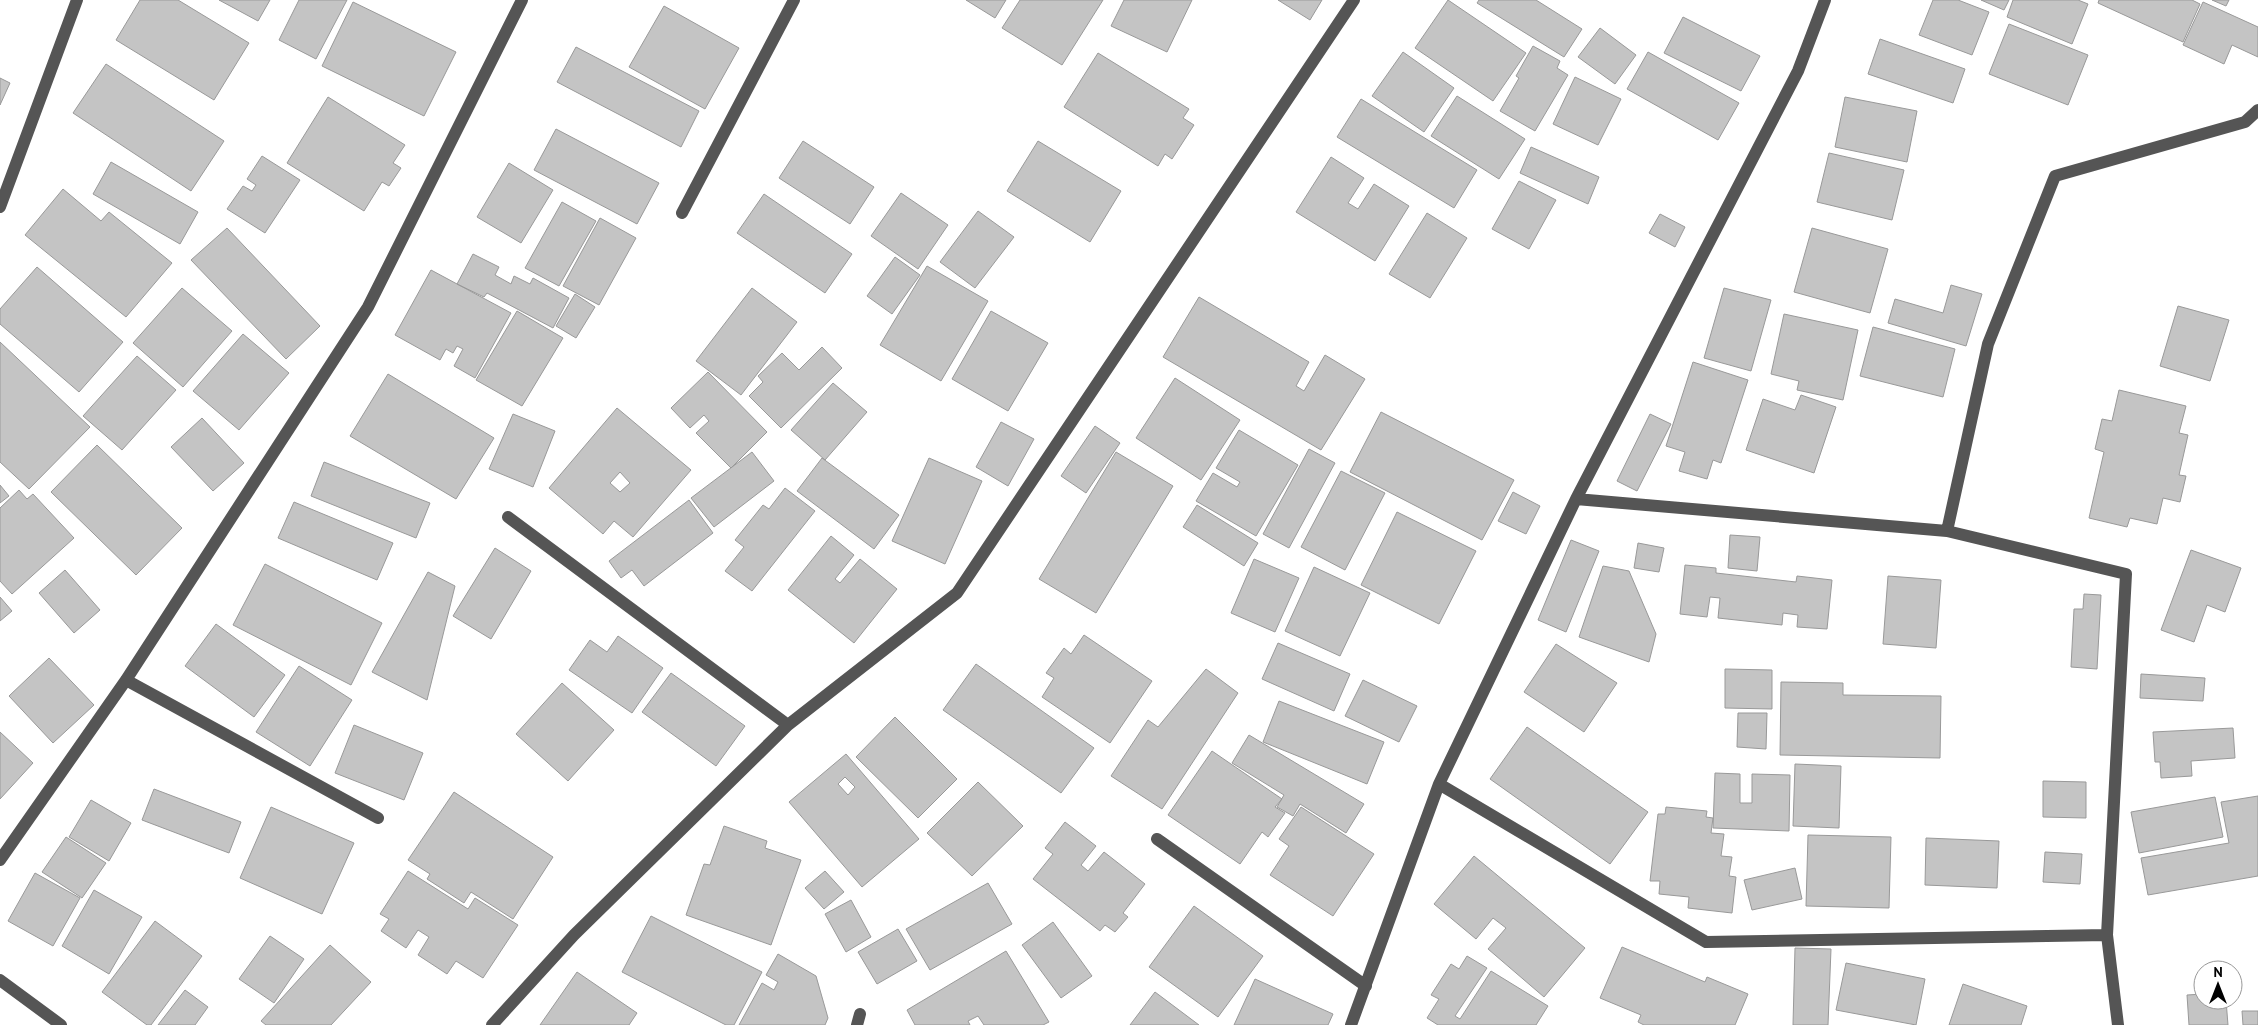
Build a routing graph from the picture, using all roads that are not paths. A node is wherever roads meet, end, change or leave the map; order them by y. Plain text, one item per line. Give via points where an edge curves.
1 (77, 0) edge
2 (522, 0) edge
3 (794, 0) edge
4 (1354, 0) edge
5 (1826, 0) edge
6 (2258, 110) edge
7 (0, 207) edge
8 (682, 213) dead end
9 (1576, 499) junction
10 (508, 517) dead end
11 (1947, 531) junction
12 (126, 680) junction
13 (788, 725) junction
14 (1439, 784) junction
15 (378, 818) dead end
16 (1157, 839) dead end
17 (0, 860) edge
18 (2107, 935) junction
19 (0, 980) edge
20 (1366, 986) junction
21 (62, 1025) edge
22 (492, 1025) edge
23 (1351, 1025) edge
24 (2118, 1025) edge

1 - 7 street
2 - 12 street via 368,307
3 - 8 street
4 - 13 street via 957,593
5 - 9 street via 1798,71
6 - 11 street via 2245,122 2055,176 1988,344
9 - 11 street
9 - 14 street
10 - 13 street
11 - 18 street via 2126,574
12 - 15 street
12 - 17 street
13 - 22 street via 574,935
14 - 18 street via 1706,942
14 - 20 street
16 - 20 street
18 - 24 street
19 - 21 street
20 - 23 street

